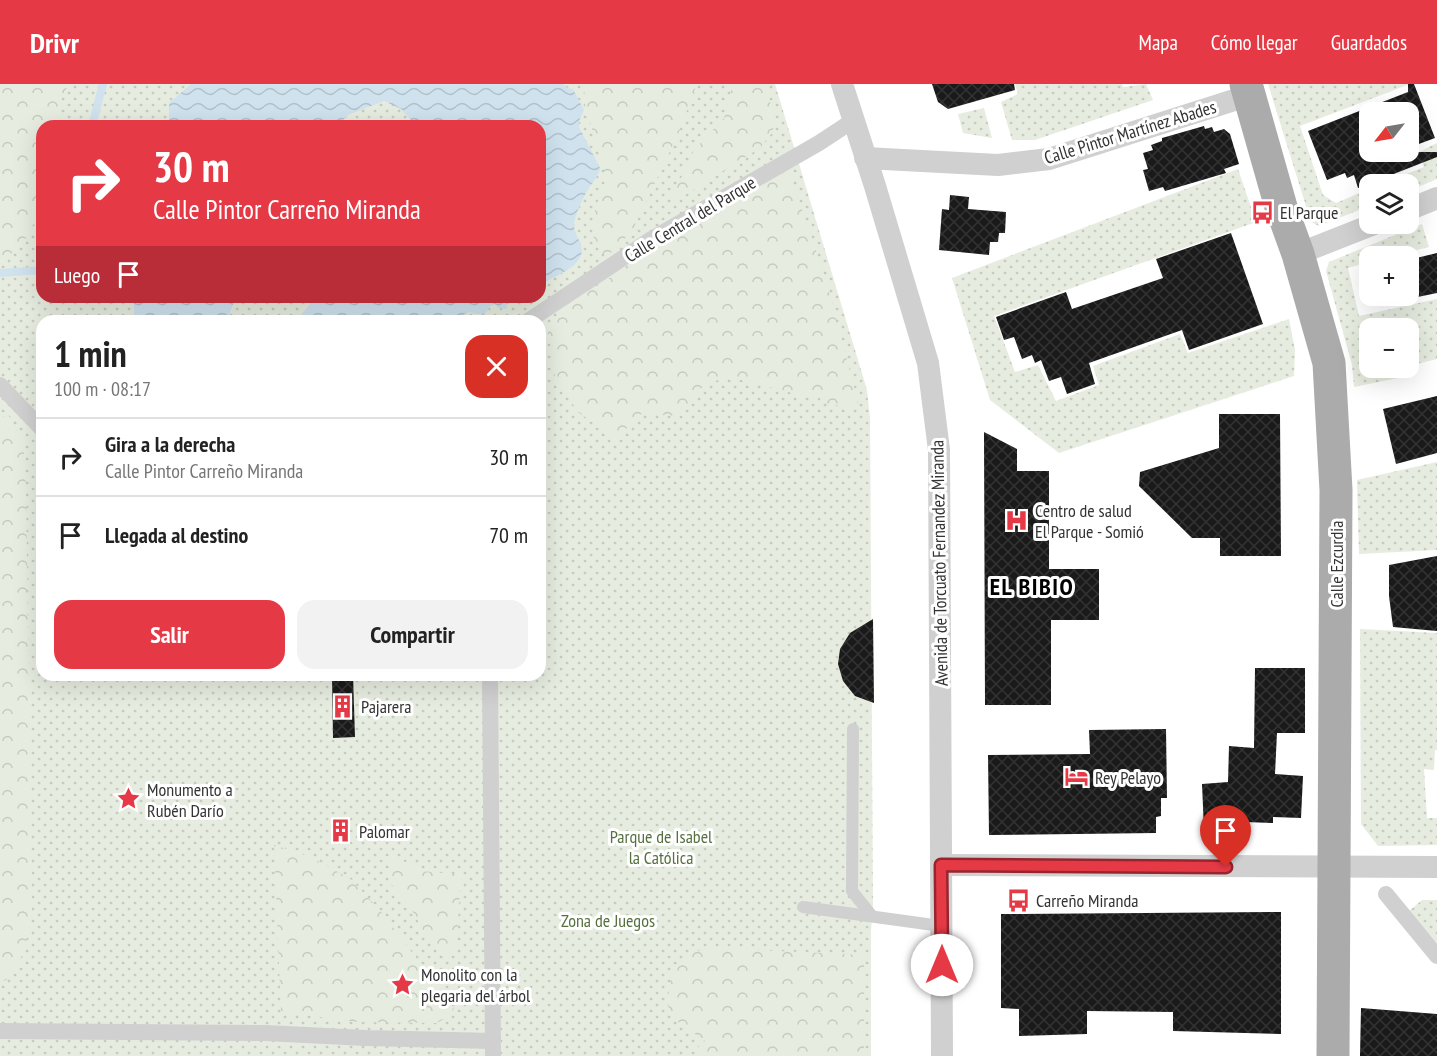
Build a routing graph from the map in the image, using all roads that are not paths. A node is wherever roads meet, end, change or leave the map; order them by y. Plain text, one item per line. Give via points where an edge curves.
1 (842, 84) edge
2 (1248, 90) edge
3 (854, 120) junction
4 (866, 158) junction
5 (1437, 198) edge
6 (1419, 205) edge
7 (1359, 230) edge
8 (1298, 254) junction
9 (537, 315) edge
10 (1, 386) edge
11 (36, 423) edge
12 (490, 681) edge
13 (853, 729) dead end
14 (941, 865) junction
15 (1437, 867) edge
16 (1334, 868) junction
17 (1386, 894) dead end
18 (803, 907) dead end
19 (872, 916) junction
20 (941, 926) junction
21 (1437, 956) edge
22 (0, 1031) edge
23 (493, 1048) edge
24 (942, 1056) edge
25 (1333, 1056) edge

1 - 3 street, Avenida de Torcuato Fernandez Miranda
2 - 4 street, Calle Pintor Martínez Abades via 1049,159 998,165
2 - 8 main road, Calle Ezcurdia
3 - 4 street, Avenida de Torcuato Fernandez Miranda
3 - 9 street, Calle Central del Parque via 650,240
4 - 14 street, Avenida de Torcuato Fernandez Miranda via 928,363 939,450
5 - 6 street
7 - 8 street
8 - 16 main road, Calle Ezcurdia via 1329,363 1336,490
10 - 11 street
12 - 23 street
13 - 19 lane via 852,891
14 - 16 street
14 - 20 street, Avenida de Torcuato Fernandez Miranda
15 - 16 street
16 - 25 main road, Calle Ezcurdia
17 - 21 street
18 - 19 lane
19 - 20 lane
20 - 24 street, Avenida de Torcuato Fernandez Miranda
22 - 23 street via 266,1033

